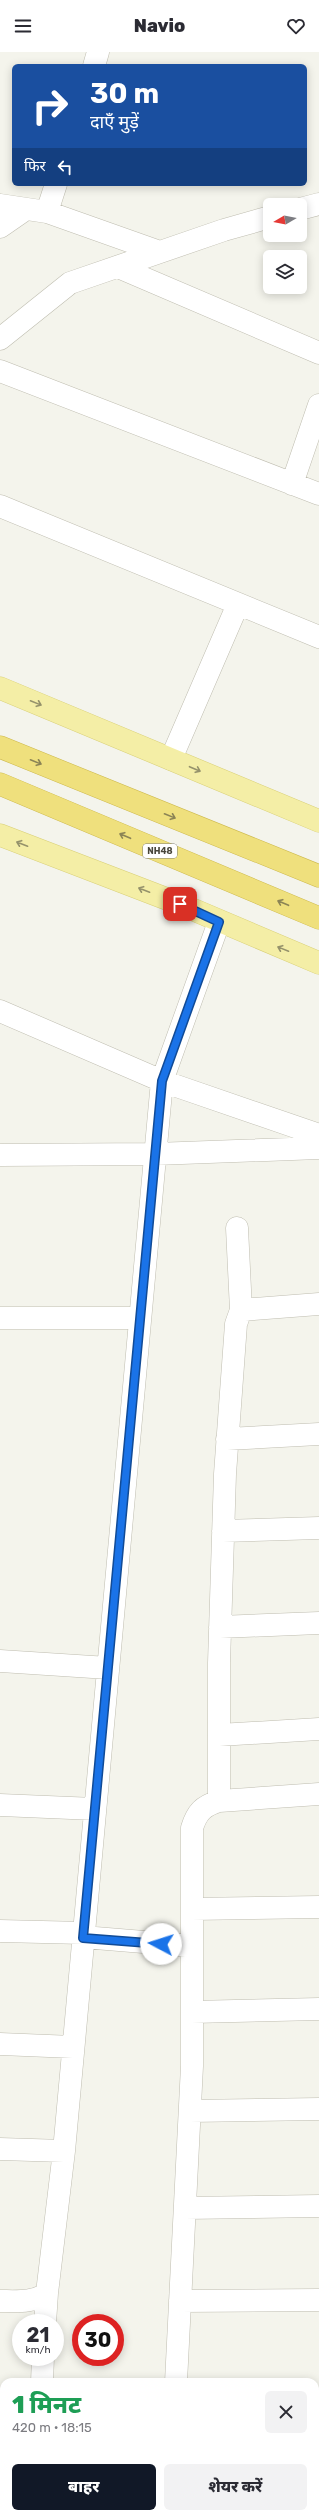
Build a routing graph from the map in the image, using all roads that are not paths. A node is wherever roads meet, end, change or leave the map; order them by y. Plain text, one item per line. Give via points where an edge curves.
1 (98, 52) edge
2 (95, 64) edge
3 (55, 186) edge
4 (319, 204) edge
5 (0, 205) edge
6 (307, 207) edge
7 (37, 211) junction
8 (263, 219) edge
9 (0, 227) edge
10 (160, 252) junction
11 (118, 267) junction
12 (0, 339) edge
13 (319, 353) edge
14 (0, 371) edge
15 (319, 405) edge
16 (292, 484) junction
17 (319, 494) edge
18 (0, 506) edge
19 (238, 604) junction
20 (319, 637) edge
21 (0, 688) edge
22 (0, 748) edge
23 (171, 759) junction
24 (0, 784) edge
25 (319, 821) edge
26 (0, 835) edge
27 (319, 876) edge
28 (319, 918) edge
29 (219, 922) junction
30 (319, 963) edge
31 (0, 1011) edge
32 (162, 1081) junction
33 (319, 1135) edge
34 (319, 1148) edge
35 (155, 1154) junction
36 (0, 1155) edge
37 (237, 1228) dead end
38 (319, 1304) edge
39 (241, 1310) junction
40 (0, 1318) edge
41 (140, 1318) junction
42 (319, 1434) edge
43 (228, 1439) junction
44 (319, 1528) edge
45 (223, 1531) junction
46 (319, 1623) edge
47 (220, 1627) junction
48 (0, 1661) edge
49 (108, 1668) junction
50 (319, 1729) edge
51 (219, 1735) junction
52 (319, 1794) edge
53 (218, 1800) junction
54 (0, 1805) edge
55 (95, 1809) junction
56 (319, 1907) edge
57 (192, 1909) junction
58 (0, 1931) edge
59 (84, 1935) junction
60 (192, 1946) junction
61 (319, 2009) edge
62 (192, 2012) junction
63 (0, 2044) edge
64 (73, 2047) junction
65 (319, 2109) edge
66 (190, 2111) junction
67 (0, 2149) edge
68 (64, 2151) junction
69 (319, 2206) edge
70 (185, 2208) junction
71 (47, 2293) junction
72 (319, 2300) edge
73 (0, 2301) edge
74 (180, 2301) junction
75 (46, 2314) edge
76 (43, 2366) edge
77 (42, 2378) edge
78 (176, 2378) edge

1 - 2 street
3 - 7 street
4 - 6 street
5 - 7 street
7 - 9 street
7 - 10 street
8 - 10 street
10 - 11 street
11 - 12 street via 70,283
11 - 13 street
14 - 16 street
15 - 16 street
16 - 17 street
18 - 19 street
19 - 20 street
19 - 23 street
21 -> 23 main road
22 -> 27 highway
23 -> 25 main road
28 -> 24 highway, NH48
29 -> 26 main road via 180,904
30 -> 29 main road
29 - 32 street
31 - 32 street
32 - 33 street
32 - 35 street
34 - 35 street
35 - 36 street
35 - 41 street
37 - 39 street
38 - 39 street
39 - 43 street via 236,1324
40 - 41 street
41 - 49 street
42 - 43 street
43 - 45 street
44 - 45 street
45 - 47 street
46 - 47 street
47 - 51 street
48 - 49 street
49 - 55 street
50 - 51 street
51 - 53 street
52 - 53 street
53 - 57 street via 206,1805 196,1814 192,1828
54 - 55 street
55 - 59 street
56 - 57 street
57 - 60 street
58 - 59 street
59 - 60 street
59 - 64 street
60 - 62 street
61 - 62 street
62 - 66 street
63 - 64 street
64 - 68 street
65 - 66 street
66 - 70 street
67 - 68 street
68 - 71 street
69 - 70 street
70 - 74 street
71 - 73 street via 42,2298 20,2302
71 - 75 street
72 - 74 street
74 - 78 street
76 - 77 street

